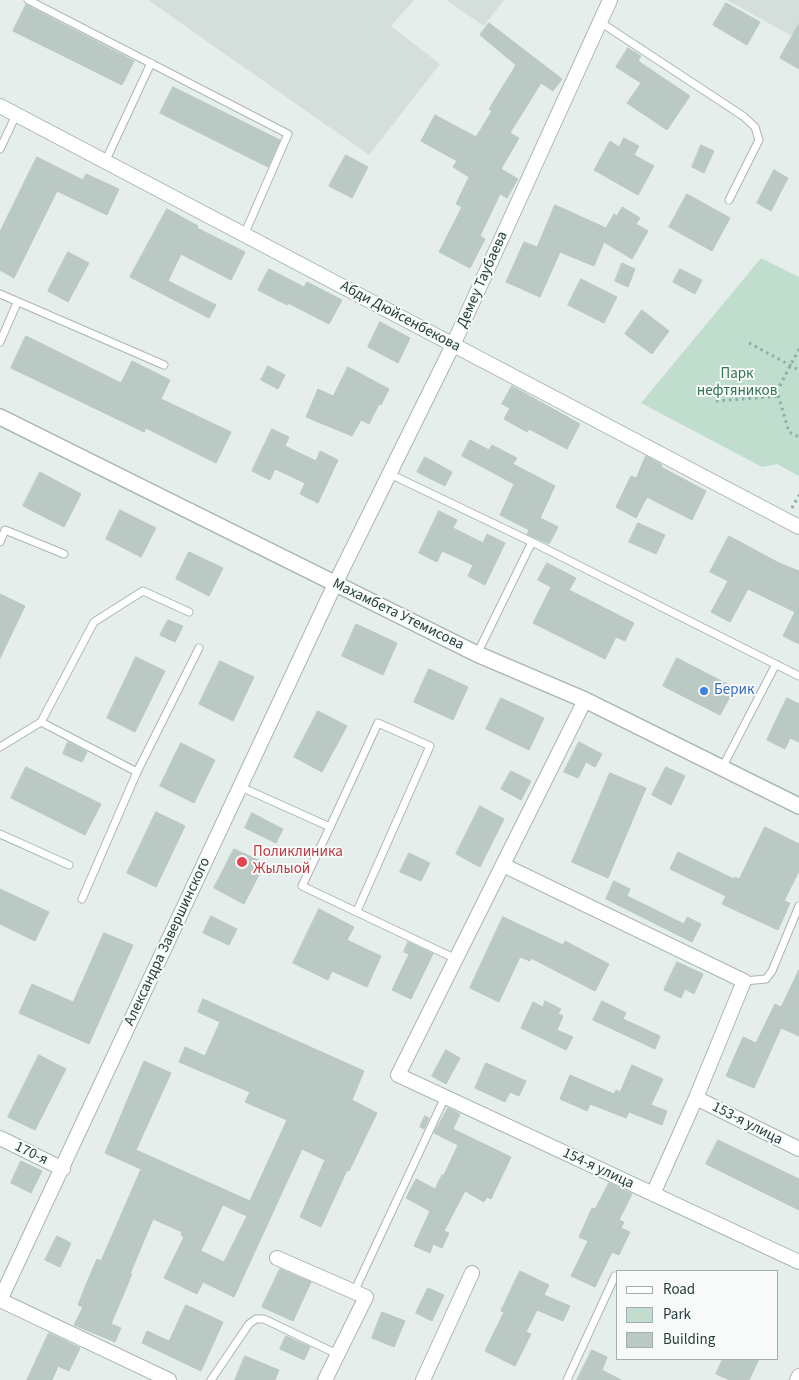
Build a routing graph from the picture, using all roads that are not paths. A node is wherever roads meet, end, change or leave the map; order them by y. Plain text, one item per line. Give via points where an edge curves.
1 (28, 0) edge
2 (610, 0) edge
3 (600, 22) junction
4 (151, 64) junction
5 (0, 106) edge
6 (16, 115) junction
7 (0, 149) edge
8 (105, 162) junction
9 (729, 200) dead end
10 (244, 235) junction
11 (0, 294) edge
12 (17, 303) junction
13 (0, 342) edge
14 (453, 345) junction
15 (164, 365) dead end
16 (0, 417) edge
17 (390, 474) junction
18 (799, 527) edge
19 (0, 542) edge
20 (532, 542) junction
21 (64, 554) dead end
22 (335, 584) junction
23 (189, 612) dead end
24 (199, 648) dead end
25 (477, 654) junction
26 (776, 664) junction
27 (799, 676) edge
28 (585, 700) junction
29 (41, 722) junction
30 (0, 747) edge
31 (722, 768) junction
32 (137, 772) junction
33 (241, 787) junction
34 (799, 806) edge
35 (330, 827) junction
36 (0, 834) edge
37 (69, 865) dead end
38 (503, 865) junction
39 (82, 899) dead end
40 (799, 906) edge
41 (357, 911) junction
42 (456, 959) junction
43 (744, 981) junction
44 (445, 1097) junction
45 (696, 1098) junction
46 (0, 1138) edge
47 (799, 1150) edge
48 (62, 1169) junction
49 (653, 1194) junction
50 (277, 1258) dead end
51 (799, 1262) edge
52 (472, 1273) dead end
53 (615, 1276) dead end
54 (354, 1292) junction
55 (0, 1300) edge
56 (337, 1354) junction
57 (799, 1376) edge
58 (169, 1380) edge
59 (212, 1380) edge
60 (325, 1380) edge
61 (423, 1380) edge
62 (568, 1380) edge
63 (797, 1380) edge

1 - 4 lane
2 - 3 street, Демеу Таубаева
3 - 9 lane via 755,127 759,140
3 - 14 street, Демеу Таубаева
4 - 8 lane
4 - 10 lane via 288,134
5 - 6 street, Абди Дюйсенбекова
6 - 7 lane
6 - 8 street, Абди Дюйсенбекова
8 - 10 street, Абди Дюйсенбекова
10 - 14 street, Абди Дюйсенбекова
11 - 12 lane
12 - 13 lane
12 - 15 lane
14 - 17 street, Демеу Таубаева
14 - 18 street, Абди Дюйсенбекова
16 - 22 street, Махамбета Утемисова
17 - 20 lane
17 - 22 street, Демеу Таубаева
19 - 21 lane via 5,530
20 - 25 lane
20 - 26 lane
22 - 25 street, Махамбета Утемисова
22 - 33 street, Александра Завершинского
23 - 29 lane via 143,591 94,622
24 - 32 lane
25 - 28 street, Махамбета Утемисова
26 - 27 lane
26 - 31 lane
28 - 31 street, Махамбета Утемисова
28 - 38 street
29 - 30 lane
29 - 32 lane
31 - 34 street, Махамбета Утемисова
32 - 39 lane
33 - 35 lane
33 - 48 street, Александра Завершинского
35 - 41 lane via 302,886
35 - 41 lane via 378,723 430,746
36 - 37 lane
38 - 42 street
38 - 43 street
40 - 43 lane via 772,971 766,979
41 - 42 lane
42 - 44 street, 154-я улица via 398,1075
43 - 45 street
44 - 49 street, 154-я улица
44 - 54 lane
45 - 47 street, 153-я улица
45 - 49 street
46 - 48 street, 170-я
48 - 55 street, Александра Завершинского
49 - 51 street, 154-я улица
50 - 54 street
52 - 61 street
53 - 62 lane
54 - 56 street via 366,1296
55 - 58 street
56 - 59 lane via 264,1319 256,1319 249,1324
56 - 60 street
57 - 63 street

